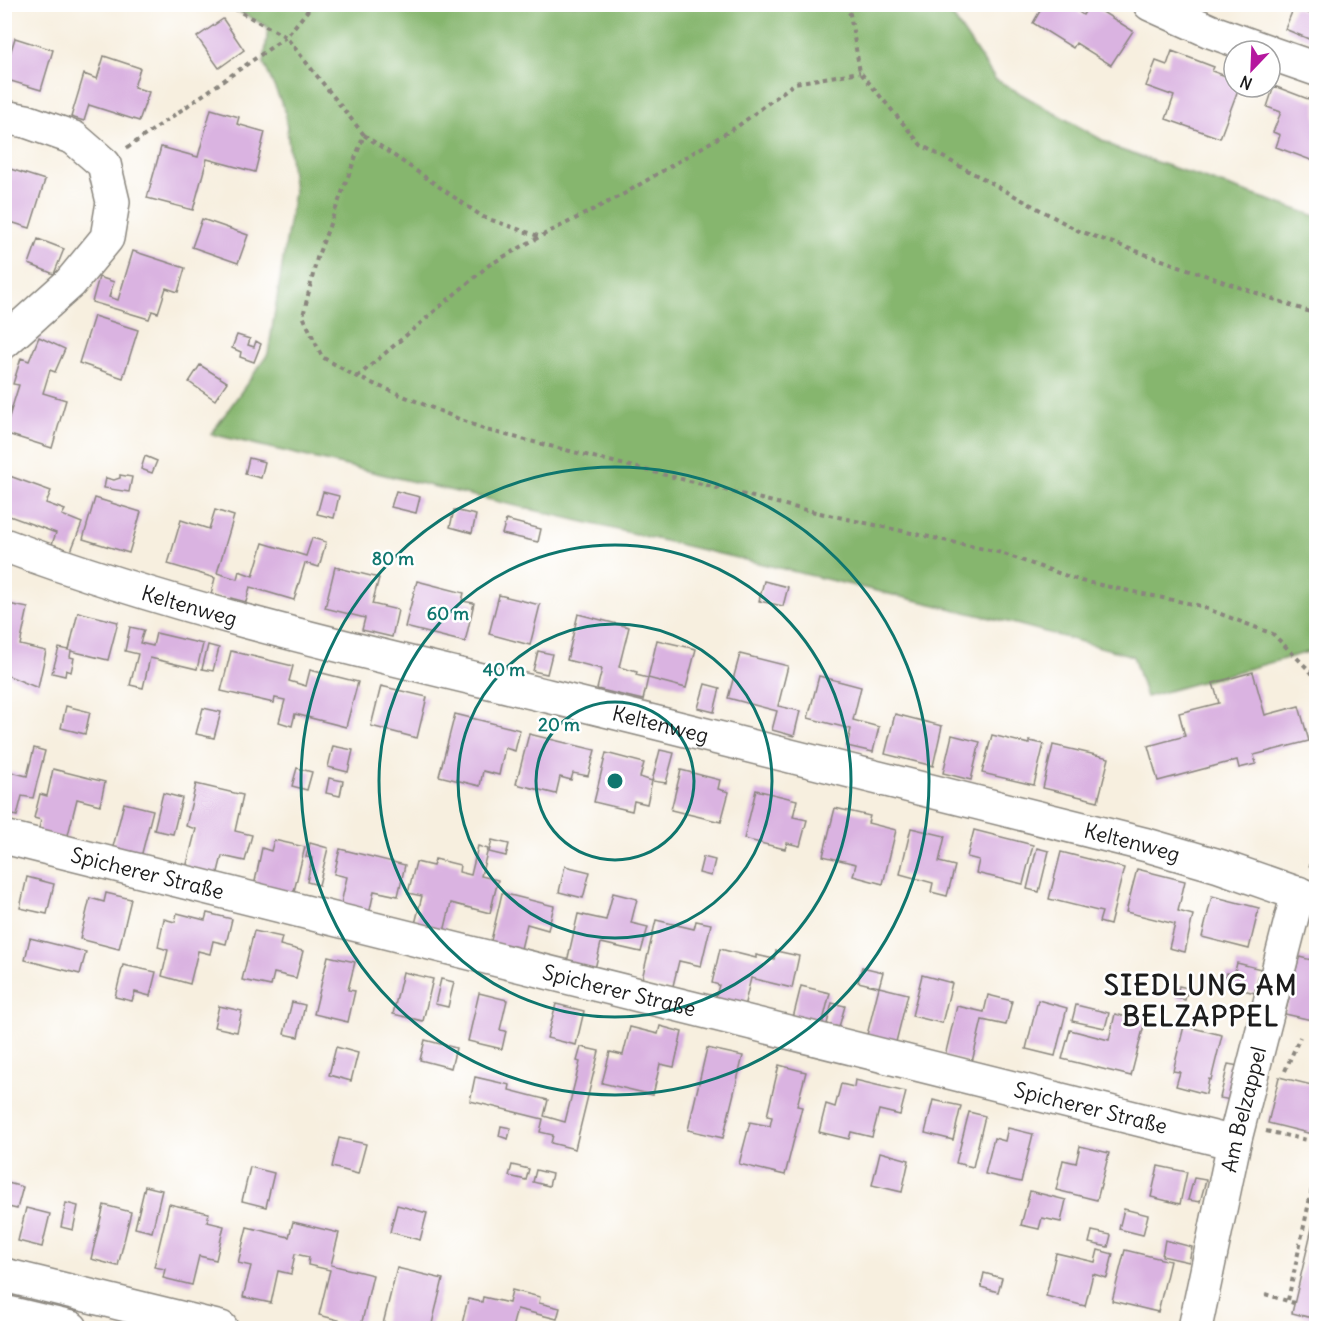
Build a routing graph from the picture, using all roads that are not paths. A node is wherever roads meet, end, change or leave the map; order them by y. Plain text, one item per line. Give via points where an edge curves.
1 (1150, 4) edge
2 (1232, 39) edge
3 (1282, 56) edge
4 (1317, 69) edge
5 (4, 117) edge
6 (4, 342) edge
7 (4, 545) edge
8 (4, 837) edge
9 (1307, 897) edge
10 (1234, 1143) junction
11 (4, 1275) edge
12 (4, 1312) edge
13 (1201, 1327) edge
14 (72, 1329) edge
15 (221, 1329) edge

1 - 2 street
3 - 4 street
5 - 6 street via 26,120 74,138 104,164 113,202 106,238 70,283
7 - 9 street, Keltenweg via 78,573 172,601 359,651 1147,845
8 - 10 street, Spicherer Straße
9 - 10 street, Am Belzappel
10 - 13 street, Am Belzappel
11 - 15 street
12 - 14 street

